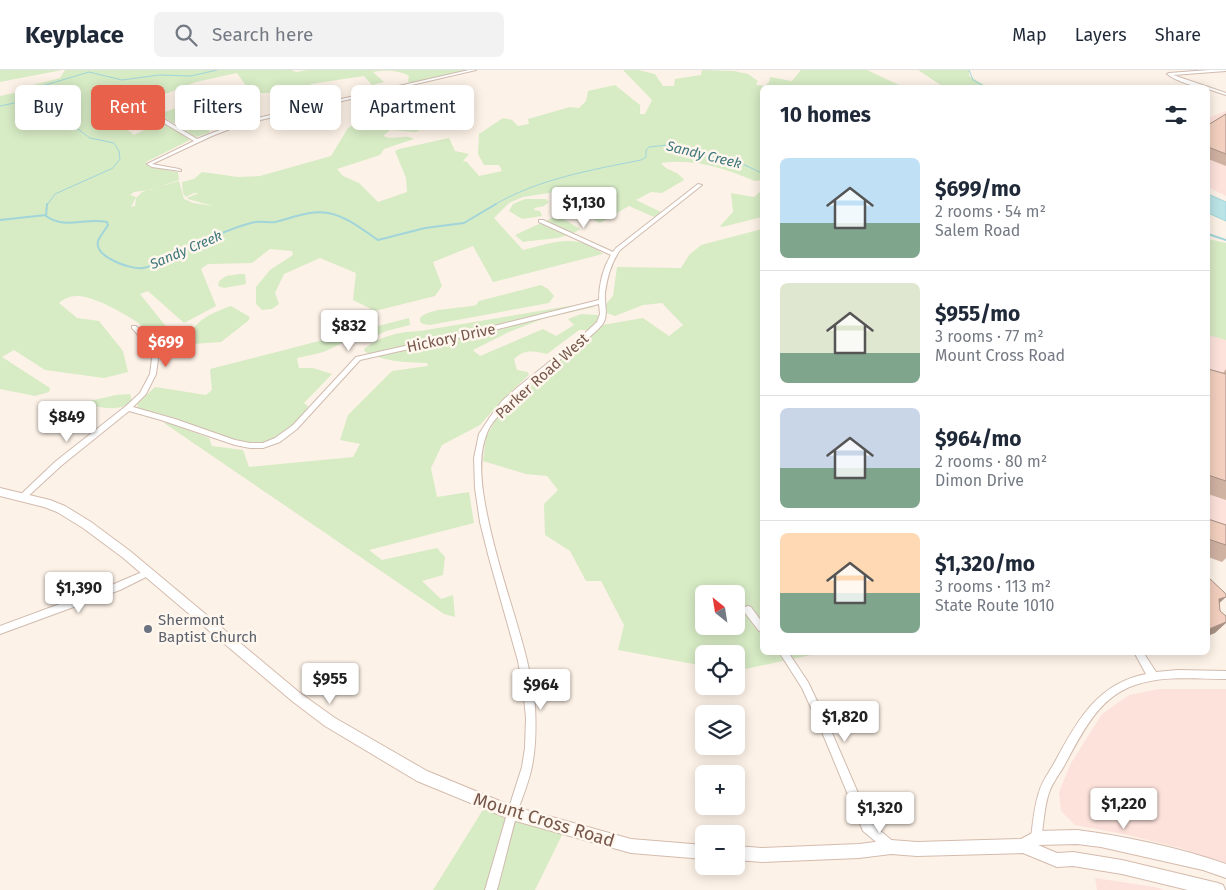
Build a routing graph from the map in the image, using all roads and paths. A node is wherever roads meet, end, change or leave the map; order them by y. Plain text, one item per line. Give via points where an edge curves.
1 (474, 70) edge
2 (1226, 70) edge
3 (1198, 85) edge
4 (1210, 89) edge
5 (1226, 94) edge
6 (165, 122) edge
7 (197, 140) junction
8 (179, 170) dead end
9 (700, 185) dead end
10 (541, 221) dead end
11 (614, 254) junction
12 (603, 301) junction
13 (134, 327) dead end
14 (128, 408) junction
15 (0, 492) edge
16 (22, 497) junction
17 (147, 572) junction
18 (748, 610) dead end
19 (760, 625) edge
20 (0, 630) edge
21 (784, 655) edge
22 (1140, 655) edge
23 (1226, 675) edge
24 (1153, 676) junction
25 (512, 813) junction
26 (1036, 838) junction
27 (1023, 846) junction
28 (891, 847) junction
29 (695, 851) edge
30 (745, 854) edge
31 (1226, 871) edge
32 (491, 890) edge
33 (1218, 890) edge

1 - 7 street via 252,120
2 - 3 street via 1169,75
4 - 5 street
6 - 7 street
7 - 8 street via 149,164
9 - 11 street
10 - 11 street
11 - 12 street, Parker Road West via 603,288
12 - 14 street, Hickory Drive via 358,358 295,427 278,440 261,445 232,442
12 - 25 street, Parker Road West via 603,317 599,325 558,357 490,422 477,459 480,500 528,688 530,745 527,767
13 - 14 street via 154,353 155,366 143,394
14 - 16 street
15 - 16 main road, Mount Cross Road
16 - 17 main road, Mount Cross Road via 60,509 87,525
17 - 20 street via 117,587
17 - 25 main road, Mount Cross Road via 244,655 330,722 422,776
18 - 19 street
21 - 28 street via 809,694 867,827
22 - 24 street
23 - 24 street
24 - 26 street via 1118,688 1088,716 1046,786
25 - 29 main road, Mount Cross Road via 631,846
25 - 32 street, Parker Road West
26 - 27 main road
26 - 31 main road via 1101,840
27 - 28 main road
27 - 33 main road via 1057,860 1073,859 1122,867
28 - 30 main road

